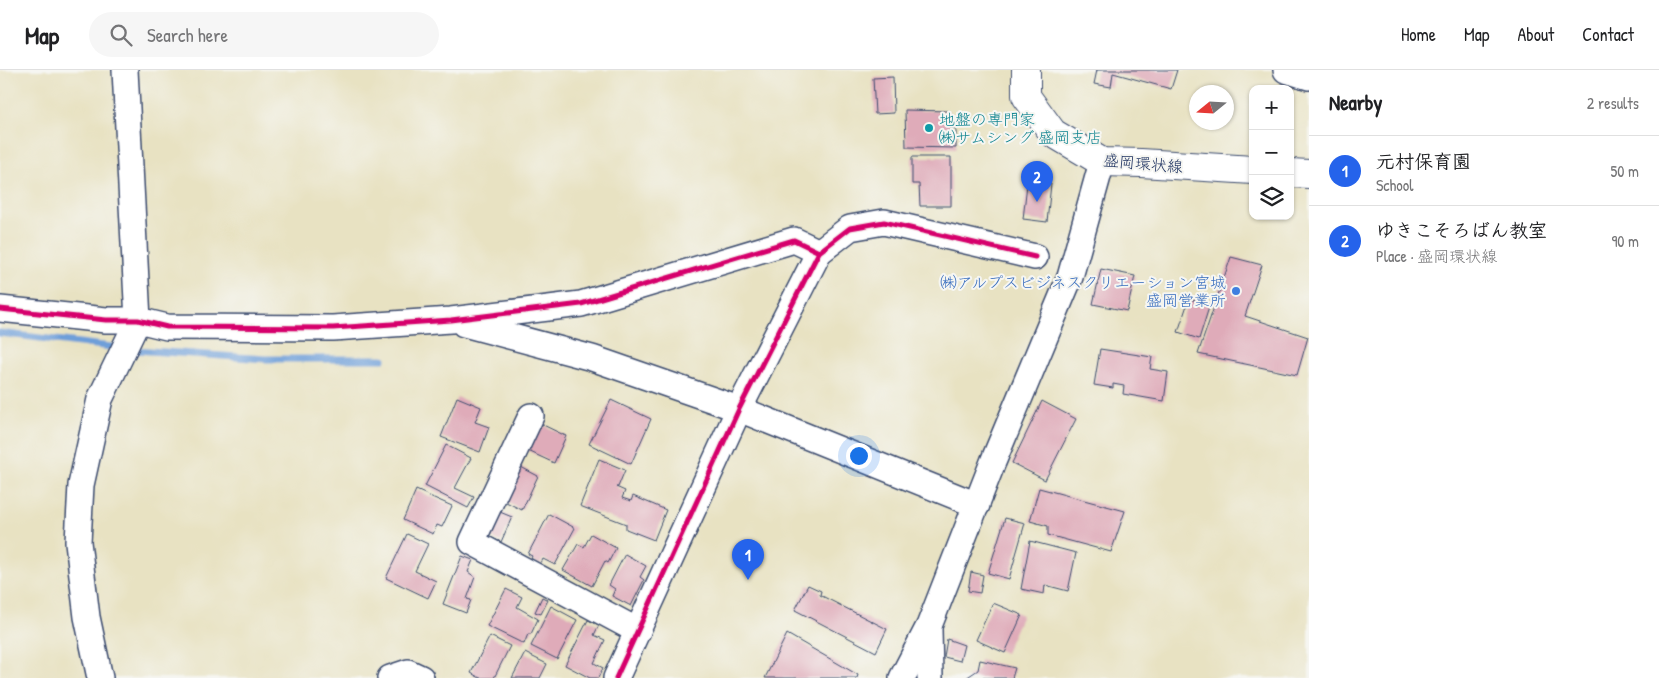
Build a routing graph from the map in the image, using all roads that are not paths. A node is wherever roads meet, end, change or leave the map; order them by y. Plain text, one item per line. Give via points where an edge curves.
1 (125, 70) edge
2 (1026, 70) edge
3 (1286, 70) edge
4 (1309, 77) edge
5 (1102, 162) junction
6 (1249, 170) edge
7 (1294, 173) edge
8 (1309, 174) edge
9 (820, 252) junction
10 (1035, 256) dead end
11 (0, 308) edge
12 (451, 320) junction
13 (129, 339) junction
14 (739, 409) junction
15 (531, 416) dead end
16 (977, 505) junction
17 (929, 626) junction
18 (638, 631) junction
19 (100, 678) edge
20 (390, 678) edge
21 (421, 678) edge
22 (616, 678) edge
23 (902, 678) edge
24 (930, 678) edge

1 - 13 street
2 - 5 main road, 盛岡環状線 via 1026,96 1053,133
3 - 4 street
5 - 6 main road, 盛岡環状線
5 - 16 street via 1070,277
7 - 8 main road
9 - 10 street via 850,228 884,222 939,246
9 - 12 street via 794,240 581,304
9 - 14 street
11 - 13 street via 106,320
12 - 13 street via 314,328 167,327
12 - 14 street via 592,358
13 - 19 street via 100,399 82,485 78,542 87,616
14 - 16 street
14 - 18 street
15 - 18 street via 472,542
16 - 17 street
17 - 23 street
17 - 24 street
18 - 22 street
20 - 21 street via 408,672

